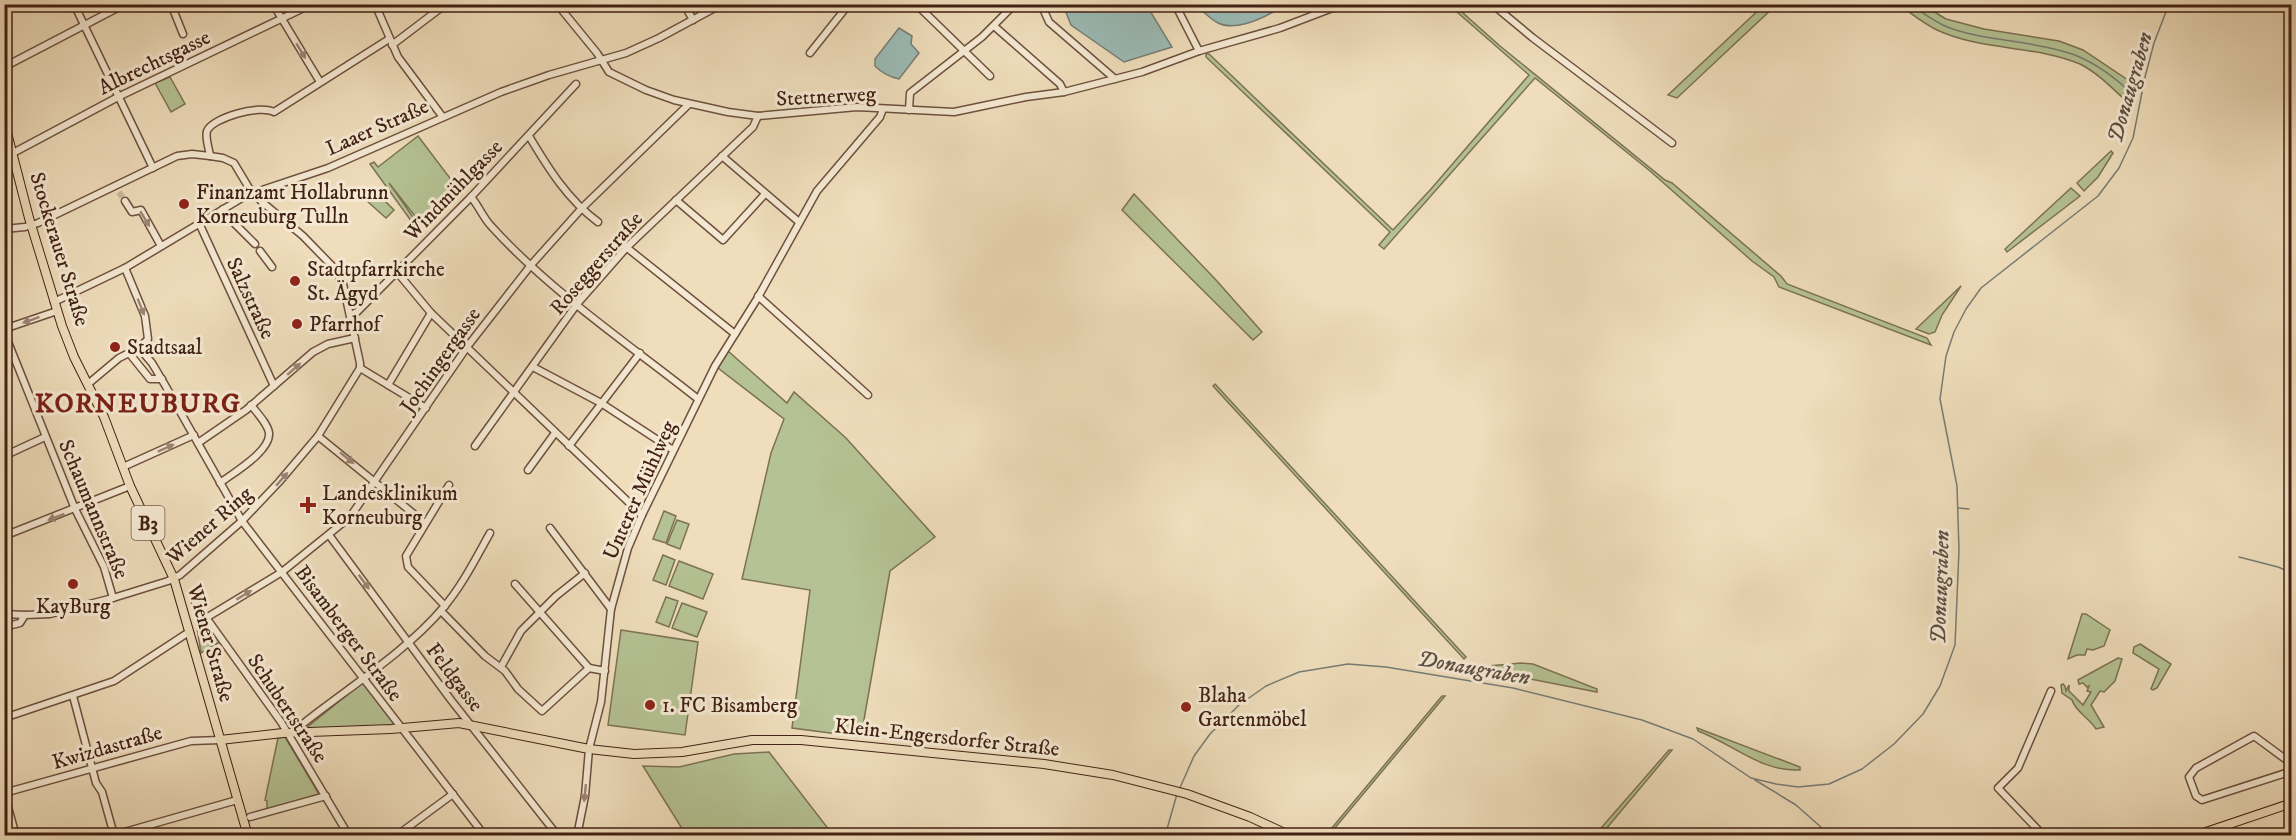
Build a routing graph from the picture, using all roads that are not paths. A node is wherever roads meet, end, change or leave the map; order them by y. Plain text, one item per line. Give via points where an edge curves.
1 (74, 4) edge
2 (125, 4) edge
3 (171, 4) edge
4 (273, 4) edge
5 (312, 4) edge
6 (375, 4) edge
7 (446, 4) edge
8 (557, 4) edge
9 (684, 4) edge
10 (722, 4) edge
11 (849, 4) edge
12 (916, 4) edge
13 (1015, 4) edge
14 (1041, 4) edge
15 (1343, 4) edge
16 (1492, 4) edge
17 (1177, 8) dead end
18 (282, 19) junction
19 (693, 20) junction
20 (994, 26) junction
21 (85, 27) junction
22 (183, 34) dead end
23 (390, 42) junction
24 (964, 51) junction
25 (1199, 51) junction
26 (810, 53) dead end
27 (601, 61) junction
28 (4, 68) edge
29 (990, 76) dead end
30 (1115, 80) junction
31 (320, 82) junction
32 (576, 84) dead end
33 (1064, 92) junction
34 (117, 97) junction
35 (689, 104) junction
36 (883, 109) junction
37 (909, 110) junction
38 (442, 116) junction
39 (758, 116) junction
40 (4, 121) edge
41 (529, 136) junction
42 (1672, 143) dead end
43 (9, 154) edge
44 (210, 156) junction
45 (722, 156) junction
46 (153, 168) junction
47 (253, 193) junction
48 (765, 194) junction
49 (471, 196) junction
50 (676, 200) junction
51 (125, 201) tunnel mouth
52 (582, 208) junction
53 (224, 209) junction
54 (598, 222) dead end
55 (799, 222) junction
56 (199, 224) junction
57 (31, 225) junction
58 (4, 229) edge
59 (255, 244) dead end
60 (624, 245) junction
61 (161, 246) junction
62 (260, 251) dead end
63 (531, 265) junction
64 (272, 267) dead end
65 (125, 268) junction
66 (397, 272) junction
67 (758, 296) junction
68 (54, 302) junction
69 (577, 304) junction
70 (57, 311) junction
71 (431, 313) junction
72 (351, 315) junction
73 (4, 331) edge
74 (735, 334) junction
75 (355, 338) junction
76 (141, 346) junction
77 (466, 347) junction
78 (129, 353) junction
79 (640, 353) junction
80 (533, 367) junction
81 (360, 368) junction
82 (162, 379) junction
83 (88, 384) junction
84 (388, 385) junction
85 (274, 386) junction
86 (513, 393) junction
87 (868, 396) dead end
88 (698, 399) junction
89 (601, 403) junction
90 (251, 405) junction
91 (426, 408) junction
92 (555, 433) junction
93 (194, 435) junction
94 (318, 436) junction
95 (45, 437) junction
96 (198, 443) junction
97 (475, 446) dead end
98 (569, 446) junction
99 (673, 450) junction
100 (4, 456) edge
101 (123, 467) junction
102 (528, 470) dead end
103 (375, 482) junction
104 (220, 483) junction
105 (449, 485) dead end
106 (130, 486) junction
107 (75, 509) junction
108 (642, 515) junction
109 (242, 521) junction
110 (425, 523) junction
111 (550, 528) dead end
112 (490, 533) dead end
113 (329, 535) junction
114 (4, 536) edge
115 (282, 572) junction
116 (585, 573) junction
117 (174, 579) junction
118 (515, 584) dead end
119 (113, 598) junction
120 (195, 602) dead end
121 (443, 608) junction
122 (611, 609) junction
123 (539, 612) junction
124 (4, 614) edge
125 (26, 615) junction
126 (206, 618) junction
127 (4, 627) edge
128 (189, 632) junction
129 (408, 642) junction
130 (501, 667) junction
131 (589, 669) junction
132 (605, 670) junction
133 (363, 678) junction
134 (2051, 691) dead end
135 (73, 696) junction
136 (4, 718) edge
137 (304, 723) dead end
138 (470, 724) junction
139 (401, 728) junction
140 (287, 732) junction
141 (220, 740) junction
142 (589, 749) junction
143 (2292, 764) edge
144 (92, 767) junction
145 (2292, 771) edge
146 (5, 793) edge
147 (453, 794) junction
148 (326, 796) junction
149 (237, 800) junction
150 (2292, 803) edge
151 (250, 817) dead end
152 (114, 835) edge
153 (16, 836) edge
154 (248, 836) edge
155 (349, 836) edge
156 (396, 836) edge
157 (485, 836) edge
158 (558, 836) edge
159 (577, 836) edge
160 (1291, 836) edge
161 (2044, 836) edge
162 (2194, 836) edge

1 - 21 street
2 - 21 street
3 - 22 street
4 - 18 street
5 - 18 street, Albrechtsgasse
6 - 23 street
7 - 23 street
8 - 27 street, Stettnerweg
9 - 19 street
10 - 19 street, Laaer Straße
11 - 26 street
12 - 24 street
13 - 20 street
14 - 30 street via 1049,22
15 - 25 street, Stettnerweg via 1280,28
16 - 42 street
17 - 25 street
18 -> 31 street
18 - 34 street, Albrechtsgasse
19 - 27 street, Laaer Straße via 647,44
20 - 24 street
20 - 33 street via 1060,84
21 - 28 street
21 - 34 street
23 - 31 street via 375,47
23 - 38 street
24 - 29 street
24 - 37 street via 910,93
25 - 30 street, Stettnerweg
27 - 35 street, Stettnerweg via 609,72
27 - 38 street, Laaer Straße via 549,75
30 - 33 street, Stettnerweg
31 - 44 street via 274,112 249,109 210,127 206,135
32 - 41 street, Windmühlgasse
33 - 37 street, Stettnerweg via 954,112
34 - 43 street, Albrechtsgasse
34 - 46 street
35 - 39 street, Stettnerweg
35 - 52 street, Jochingergasse
36 - 37 street, Stettnerweg
36 - 39 street, Stettnerweg via 857,107
36 - 55 street, Unterer Mühlweg via 819,189
38 - 47 street, Laaer Straße via 328,168
39 - 45 street, Roseggerstraße via 753,127
40 - 43 main road, Stockerauer Straße / B3
41 - 49 street, Windmühlgasse
41 - 52 street via 554,177
43 - 57 main road, Stockerauer Straße / B3
44 - 46 street via 184,154
44 - 47 street via 234,163
45 - 48 street
45 - 50 street, Roseggerstraße
46 - 57 street via 118,189
47 - 53 street, Laaer Straße
47 - 72 street via 336,270
48 - 50 street via 723,240
48 - 55 street
49 - 63 street via 491,226
49 - 66 street, Windmühlgasse
50 - 60 street, Roseggerstraße
51 -> 61 street via 132,212 141,210
52 - 54 street
52 - 63 street, Jochingergasse
53 - 56 street, Laaer Straße
53 - 59 street
55 - 67 street, Unterer Mühlweg
56 - 61 street, Laaer Straße
56 - 85 street, Salzstraße
57 - 58 street
57 - 68 main road, Stockerauer Straße / B3
60 - 69 street, Roseggerstraße
60 - 74 street
61 - 65 street, Laaer Straße
62 - 64 street
63 - 69 street
63 - 77 street, Jochingergasse
65 - 68 street, Laaer Straße
65 -> 76 street via 149,335
66 - 71 street
66 - 72 street, Windmühlgasse
67 - 74 street, Unterer Mühlweg
67 - 87 street
68 - 70 main road, Stockerauer Straße / B3
69 - 79 street
69 - 80 street, Roseggerstraße
70 -> 73 street
70 - 83 main road, Stockerauer Straße / B3
71 - 77 street
71 - 84 street
72 - 75 street
73 - 95 street, Schaumannstraße
74 - 88 street, Unterer Mühlweg
75 - 81 street
85 -> 75 street via 313,352
76 - 78 street
76 - 82 street, Bisamberger Straße
77 - 86 street
77 - 91 street, Jochingergasse
78 - 82 street via 150,379
78 - 83 street
79 - 88 street
79 - 89 street
80 - 86 street, Roseggerstraße
80 - 89 street
81 - 84 street
81 - 94 street, Wiener Ring
82 - 93 street, Bisamberger Straße
83 - 101 main road, B3
84 - 91 street
85 - 90 street
86 - 92 street
86 - 97 street, Roseggerstraße
88 - 99 street, Unterer Mühlweg
89 - 98 street
89 - 99 street
90 - 96 street
90 - 104 street via 270,436 259,453
91 - 103 street, Jochingergasse
92 - 98 street
92 - 102 street
93 - 96 street, Bisamberger Straße
101 -> 93 street
94 -> 103 street
109 -> 94 street, Wiener Ring
95 - 100 street
95 - 107 street, Schaumannstraße
96 - 104 street, Bisamberger Straße
98 - 108 street
99 - 108 street, Unterer Mühlweg
101 - 106 main road, Wiener Straße / B3
103 - 110 street
103 - 113 street, Jochingergasse via 350,517
104 - 109 street, Bisamberger Straße
105 - 110 street
106 - 107 street
106 - 117 main road, Wiener Straße / B3
107 -> 114 street
107 - 119 street, Schaumannstraße via 104,567
108 - 122 street, Unterer Mühlweg
109 - 115 street, Bisamberger Straße
109 - 117 street, Wiener Ring
110 - 121 street via 406,562
111 - 116 street
112 - 121 street
113 - 115 street, Jochingergasse
113 -> 129 street, Feldgasse
126 -> 115 street, Jochingergasse
115 - 133 street, Bisamberger Straße
116 - 122 street
116 - 123 street
117 - 119 street, Wiener Ring
117 - 128 main road, Wiener Straße / B3
118 - 123 street
119 - 125 street, Wiener Ring via 50,614
120 - 126 street, Schubertstraße
121 - 129 street
121 - 130 street via 485,656
122 - 132 street, Unterer Mühlweg
123 - 130 street via 521,631
123 - 131 street
124 - 125 street, Wiener Ring
125 - 127 street via 20,623
126 - 140 street, Schubertstraße
128 - 135 street via 114,681
128 - 141 main road, Wiener Straße / B3
129 - 133 street
129 - 138 street, Feldgasse
130 - 131 street via 542,711
131 - 132 street
132 - 142 street, Unterer Mühlweg
133 - 137 street
133 - 139 street, Bisamberger Straße
134 - 161 street via 2018,768 1998,789
135 - 136 street
135 - 144 street
138 - 139 main road, Klein-Engersdorfer Straße
138 - 142 main road, Klein-Engersdorfer Straße
138 - 158 street, Feldgasse
139 - 140 main road, Klein-Engersdorfer Straße
139 - 147 street, Bisamberger Straße
140 - 141 main road, Klein-Engersdorfer Straße
140 - 148 street, Schubertstraße
141 - 144 street, Kwizdastraße via 191,741
141 - 149 main road, Wiener Straße / B3
142 -> 159 street, Unterer Mühlweg
142 - 160 main road, Klein-Engersdorfer Straße via 664,754 747,740 783,739 1070,767 1169,789
143 - 145 street via 2254,736 2196,768 2189,777 2196,796 2202,800
144 - 146 street, Kwizdastraße
144 - 152 street
146 - 153 street
147 - 156 street
147 - 157 street, Bisamberger Straße
148 - 151 street
148 - 155 street, Schubertstraße
149 - 152 street
149 - 154 main road, Wiener Straße / B3
150 - 162 main road

